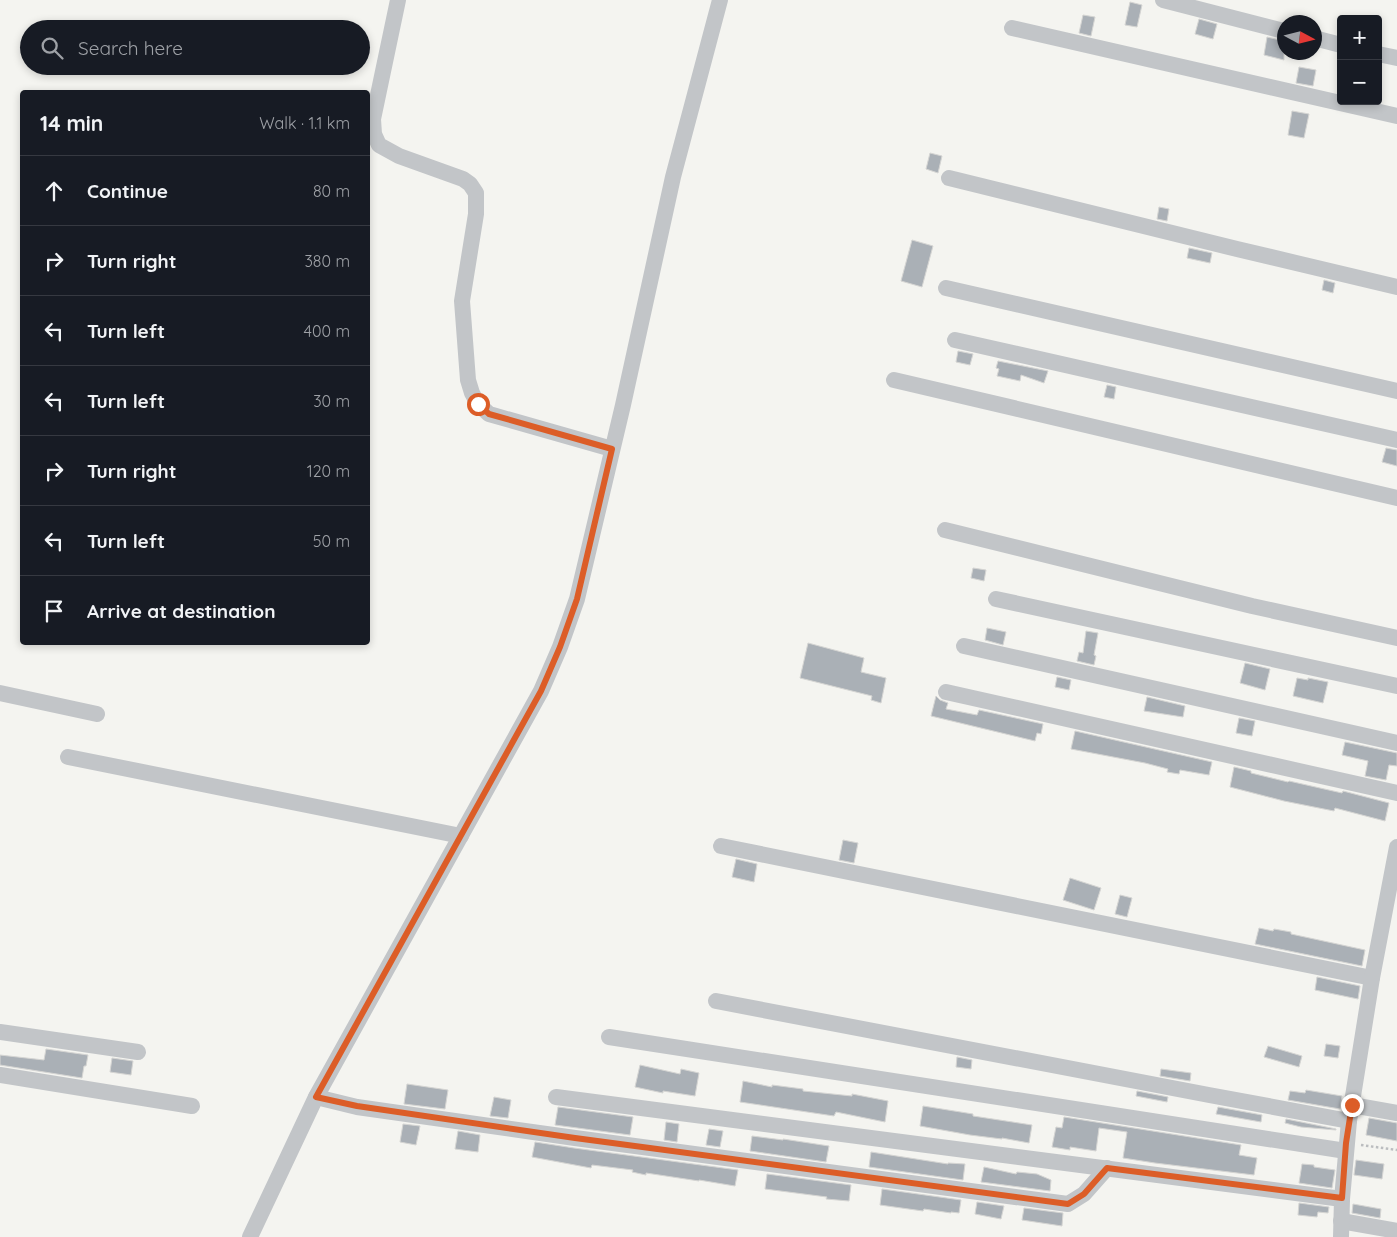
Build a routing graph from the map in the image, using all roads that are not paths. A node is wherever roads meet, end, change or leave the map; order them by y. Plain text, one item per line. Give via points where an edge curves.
1 (398, 0) edge
2 (720, 0) edge
3 (1163, 0) edge
4 (1012, 28) dead end
5 (1277, 29) edge
6 (1322, 40) edge
7 (1337, 44) edge
8 (1382, 55) edge
9 (1397, 58) edge
10 (1397, 116) edge
11 (949, 178) dead end
12 (1397, 286) edge
13 (946, 288) dead end
14 (955, 340) dead end
15 (894, 380) dead end
16 (1397, 391) edge
17 (1397, 440) edge
18 (612, 449) junction
19 (1397, 498) edge
20 (945, 530) dead end
21 (996, 599) dead end
22 (1397, 638) edge
23 (964, 646) dead end
24 (1397, 686) edge
25 (946, 692) dead end
26 (0, 693) edge
27 (97, 714) dead end
28 (1397, 743) edge
29 (68, 757) dead end
30 (1397, 792) edge
31 (461, 836) junction
32 (720, 846) dead end
33 (1397, 847) edge
34 (1372, 978) junction
35 (716, 1001) dead end
36 (0, 1032) edge
37 (609, 1037) dead end
38 (138, 1052) dead end
39 (0, 1075) edge
40 (556, 1097) dead end
41 (330, 1100) junction
42 (192, 1106) dead end
43 (1350, 1113) junction
44 (1397, 1113) edge
45 (1346, 1147) junction
46 (1107, 1168) junction
47 (1342, 1198) junction
48 (1341, 1229) edge
49 (1397, 1231) edge
50 (250, 1237) edge

1 - 18 street via 373,119 374,134 379,145 463,180 476,193 476,214 462,301 472,394 489,414
2 - 18 street via 673,177
3 - 5 street
4 - 10 street
6 - 7 street
8 - 9 street
11 - 12 street
13 - 16 street
14 - 17 street
15 - 19 street
18 - 31 street via 577,599 560,647 541,691
20 - 22 street via 1252,606
21 - 24 street
23 - 28 street
25 - 30 street
26 - 27 street
29 - 31 street
31 - 41 street
32 - 34 street
33 - 34 street
34 - 43 street
35 - 43 street via 1170,1088
36 - 38 street
37 - 45 street
39 - 42 street
40 - 46 street
41 - 46 street via 575,1138 1068,1204 1084,1194
41 - 50 street
43 - 44 street
43 - 45 street
45 - 47 street
46 - 47 street
47 - 48 street
48 - 49 street

